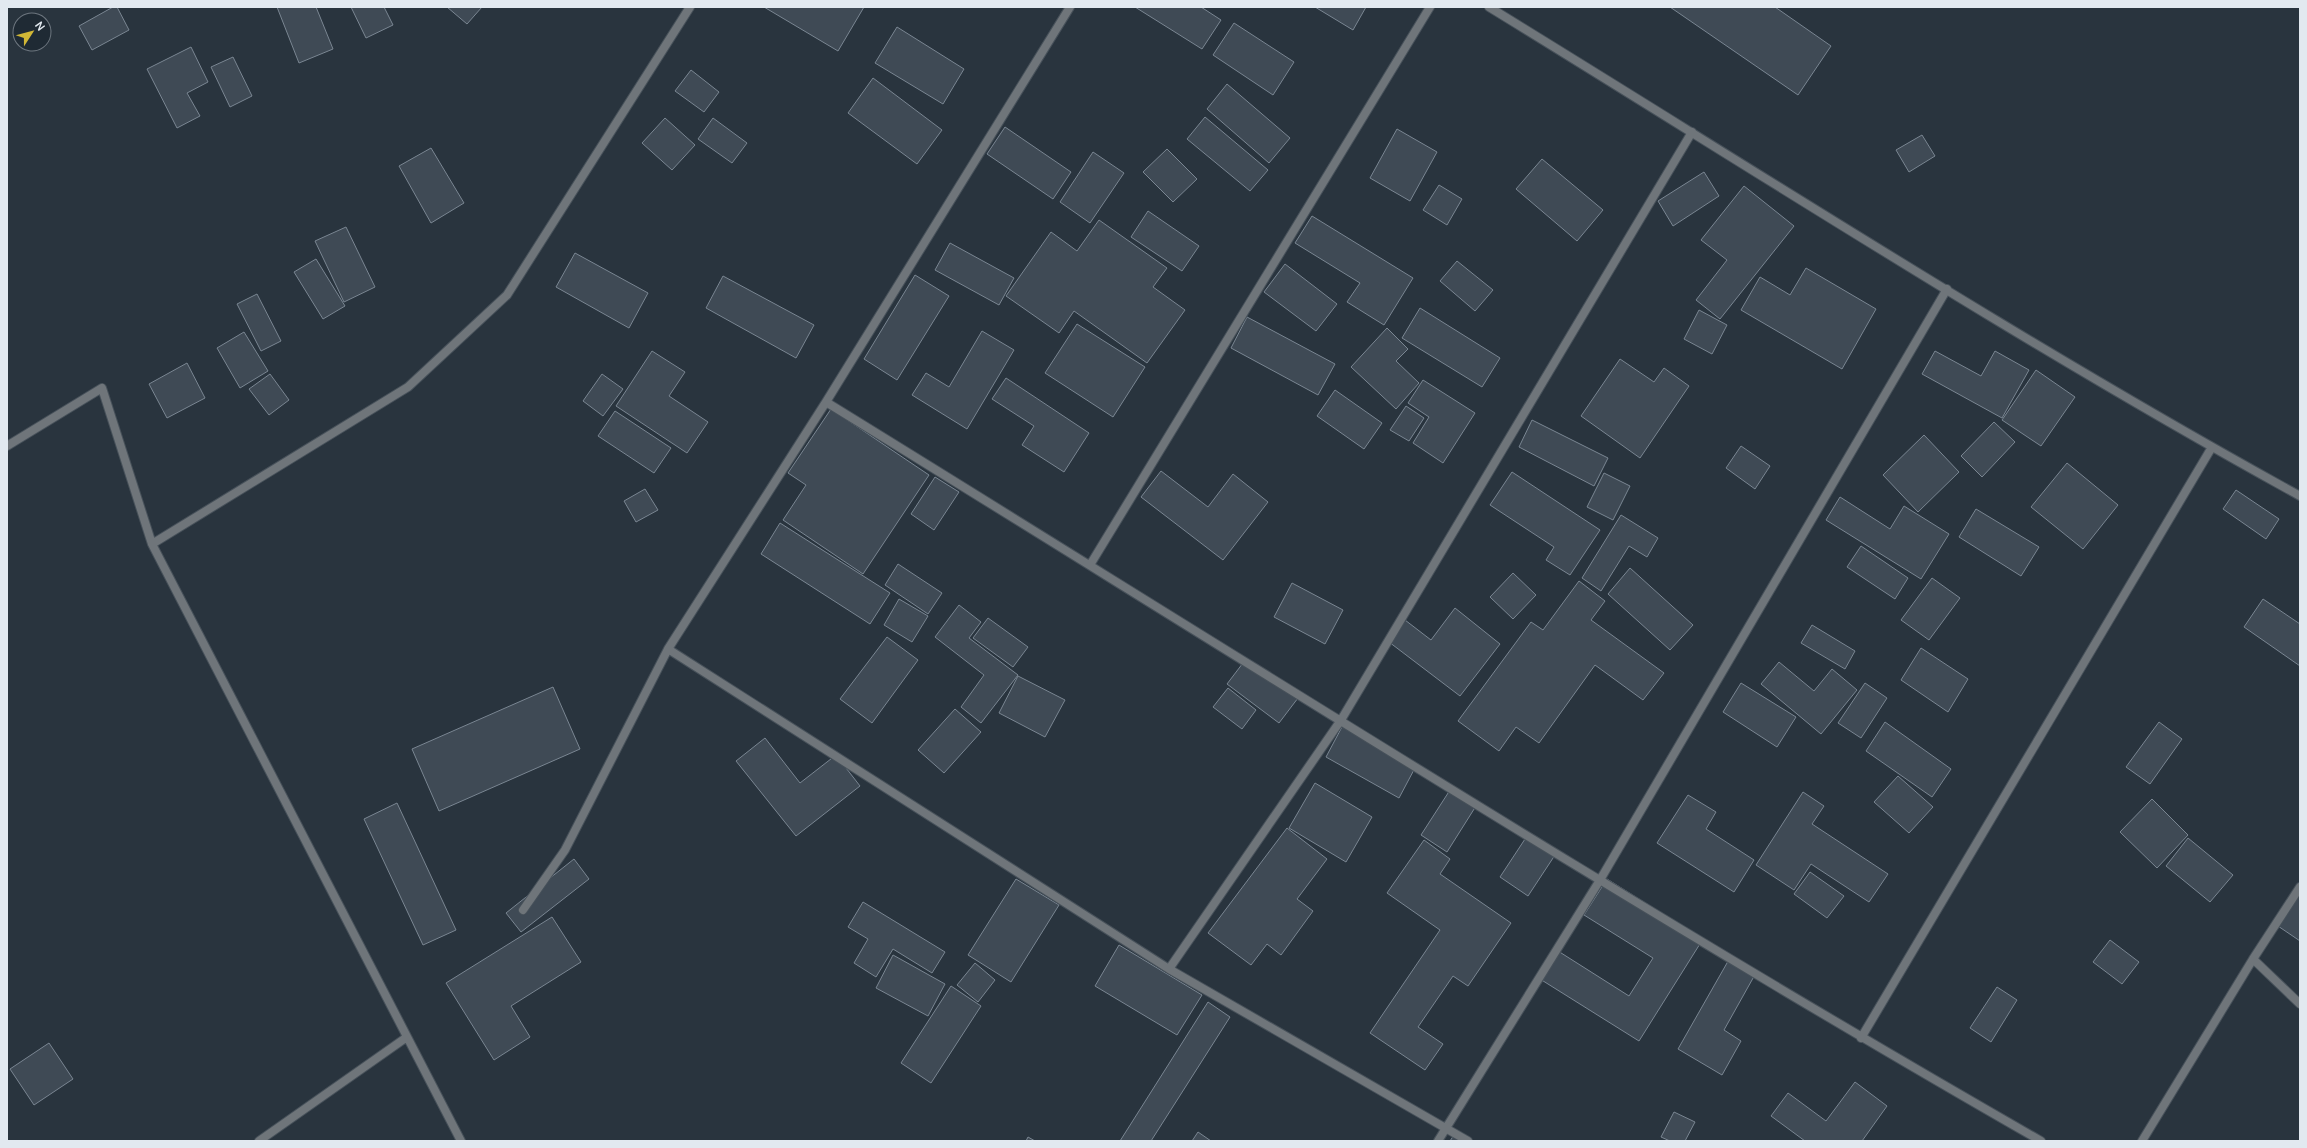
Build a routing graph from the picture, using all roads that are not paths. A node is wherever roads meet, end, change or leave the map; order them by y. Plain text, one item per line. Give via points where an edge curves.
1 (690, 7) edge
2 (1070, 7) edge
3 (1430, 7) edge
4 (1489, 7) edge
5 (1692, 132) junction
6 (1947, 289) junction
7 (826, 402) junction
8 (7, 446) edge
9 (2212, 447) junction
10 (2300, 496) edge
11 (152, 544) junction
12 (1090, 565) junction
13 (668, 649) junction
14 (1341, 720) junction
15 (1600, 880) junction
16 (2300, 887) edge
17 (523, 910) dead end
18 (2253, 959) junction
19 (1169, 969) junction
20 (2300, 1004) edge
21 (407, 1037) junction
22 (1861, 1038) junction
23 (1446, 1128) junction
24 (260, 1141) edge
25 (461, 1141) edge
26 (1438, 1141) edge
27 (1468, 1141) edge
28 (2041, 1141) edge
29 (2142, 1141) edge

1 - 11 street via 507,295 408,387
2 - 7 street
3 - 12 street
4 - 5 street
5 - 6 street
5 - 14 street
6 - 9 street
6 - 15 street
7 - 12 street
7 - 13 street
8 - 11 street via 102,388
9 - 10 street
9 - 22 street
11 - 21 street
12 - 14 street
13 - 17 street via 565,850
13 - 19 street
14 - 15 street
14 - 19 street
15 - 22 street
15 - 23 street
16 - 18 street
18 - 20 street
18 - 29 street
19 - 23 street
21 - 24 street
21 - 25 street
22 - 28 street
23 - 26 street
23 - 27 street

